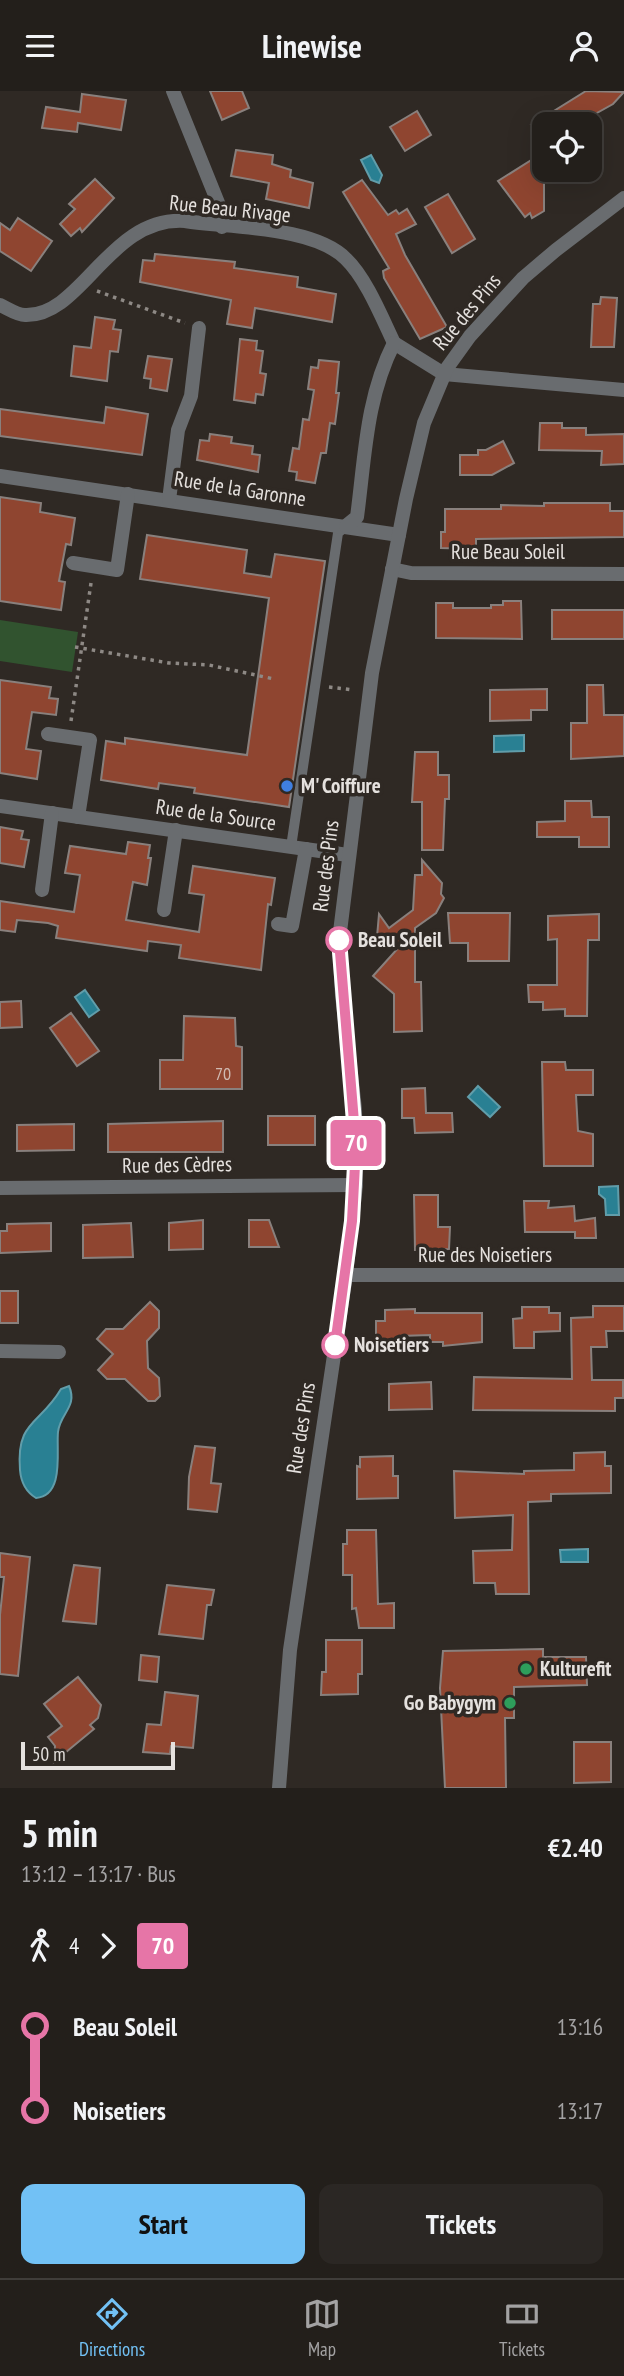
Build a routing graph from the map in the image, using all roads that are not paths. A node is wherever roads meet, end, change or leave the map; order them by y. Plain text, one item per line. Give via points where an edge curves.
1 (173, 91) edge
2 (624, 198) edge
3 (222, 227) junction
4 (0, 305) edge
5 (199, 328) road end
6 (394, 343) junction
7 (444, 374) junction
8 (624, 390) edge
9 (0, 476) edge
10 (128, 494) junction
11 (169, 500) junction
12 (346, 526) junction
13 (399, 535) junction
14 (73, 563) dead end
15 (392, 569) junction
16 (624, 574) edge
17 (48, 734) dead end
18 (0, 806) edge
19 (52, 814) junction
20 (78, 817) junction
21 (176, 830) junction
22 (298, 848) junction
23 (348, 855) junction
24 (42, 890) dead end
25 (164, 910) dead end
26 (278, 924) dead end
27 (356, 1185) junction
28 (0, 1188) edge
29 (346, 1275) junction
30 (624, 1275) edge
31 (0, 1352) edge
32 (59, 1352) dead end
33 (279, 1788) edge

1 - 3 street via 223,215
2 - 7 street, Rue des Pins via 523,278 470,336
3 - 4 street, Rue Beau Rivage via 166,219 133,233 49,310 24,315
3 - 6 street, Rue Beau Rivage via 323,242 347,259
5 - 11 street via 191,395 178,430
6 - 7 street
6 - 12 street via 375,388 357,517
7 - 8 street
7 - 13 street, Rue des Pins via 424,423
9 - 10 street, Rue de la Garonne
10 - 11 street, Rue de la Garonne
10 - 14 street via 117,570
11 - 12 street, Rue de la Garonne
12 - 13 street, Rue de la Garonne
12 - 22 lane via 338,533 314,684
13 - 15 street, Rue des Pins
15 - 16 street, Rue Beau Soleil
15 - 23 street, Rue des Pins via 369,693
17 - 20 street via 90,740
18 - 19 street, Rue de la Source
19 - 20 street, Rue de la Source
19 - 24 street
20 - 21 street, Rue de la Source
21 - 22 street, Rue de la Source
21 - 25 street
22 - 23 street, Rue de la Source
22 - 26 street via 292,926
23 - 27 street, Rue des Pins via 339,940 355,1109
27 - 28 street, Rue des Cèdres
27 - 29 street, Rue des Pins
29 - 30 street, Rue des Noisetiers
29 - 33 street, Rue des Pins via 300,1569
31 - 32 street

